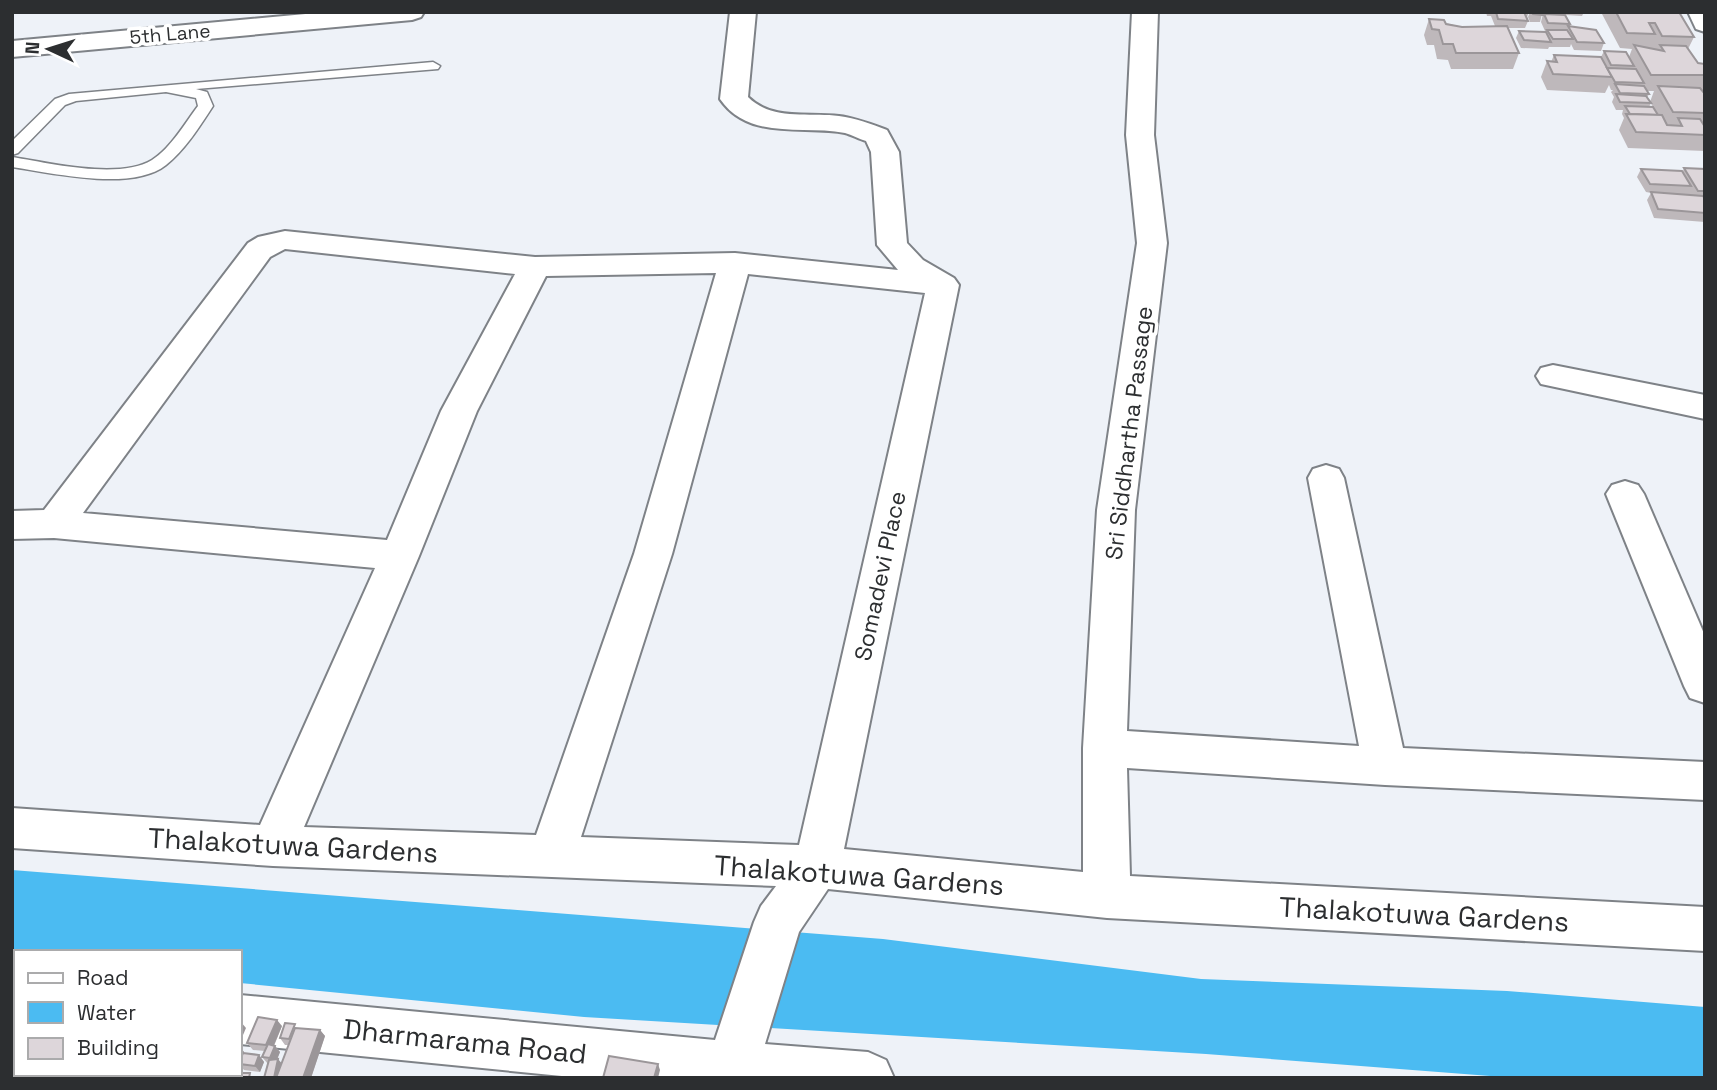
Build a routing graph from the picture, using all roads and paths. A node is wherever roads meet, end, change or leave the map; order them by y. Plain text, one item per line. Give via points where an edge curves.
1 (412, 12) edge
2 (743, 12) edge
3 (1145, 12) edge
4 (1700, 12) edge
5 (1705, 24) edge
6 (12, 49) edge
7 (433, 66) dead end
8 (166, 88) junction
9 (12, 150) edge
10 (12, 162) edge
11 (735, 263) junction
12 (535, 267) junction
13 (943, 285) junction
14 (1553, 376) dead end
15 (1705, 407) edge
16 (1326, 478) dead end
17 (1625, 494) dead end
18 (54, 524) junction
19 (12, 525) edge
20 (400, 556) junction
21 (1705, 686) edge
22 (1105, 748) junction
23 (1385, 766) junction
24 (1705, 781) edge
25 (12, 828) edge
26 (273, 846) junction
27 (551, 859) junction
28 (817, 867) junction
29 (1107, 896) junction
30 (1705, 929) edge
31 (242, 1019) edge
32 (731, 1073) edge
33 (868, 1078) edge

1 - 6 street, 5th Lane
2 - 13 street via 734,99 741,109 756,118 852,126 877,136 885,152 892,245 912,267
3 - 22 street, Sri Siddhartha Passage via 1140,135 1152,243 1116,510
4 - 5 street
7 - 8 lane
8 - 9 lane via 60,102
8 - 10 lane via 202,95 206,106 160,163 139,172 107,172
11 - 12 street
11 - 13 street
11 - 27 street via 653,554
12 - 18 street via 285,240 269,244
12 - 20 street via 459,411
13 - 28 street, Somadevi Place
14 - 15 street
16 - 23 street
17 - 21 street
18 - 19 street
18 - 20 street
20 - 26 street
22 - 23 street
22 - 29 street, Sri Siddhartha Passage
23 - 24 street
25 - 26 street, Thalakotuwa Gardens
26 - 27 street, Thalakotuwa Gardens
27 - 28 street, Thalakotuwa Gardens
28 - 29 street, Thalakotuwa Gardens
28 - 32 street via 778,922
29 - 30 street, Thalakotuwa Gardens
31 - 32 street, Dharmarama Road
32 - 33 street, Dharmarama Road

